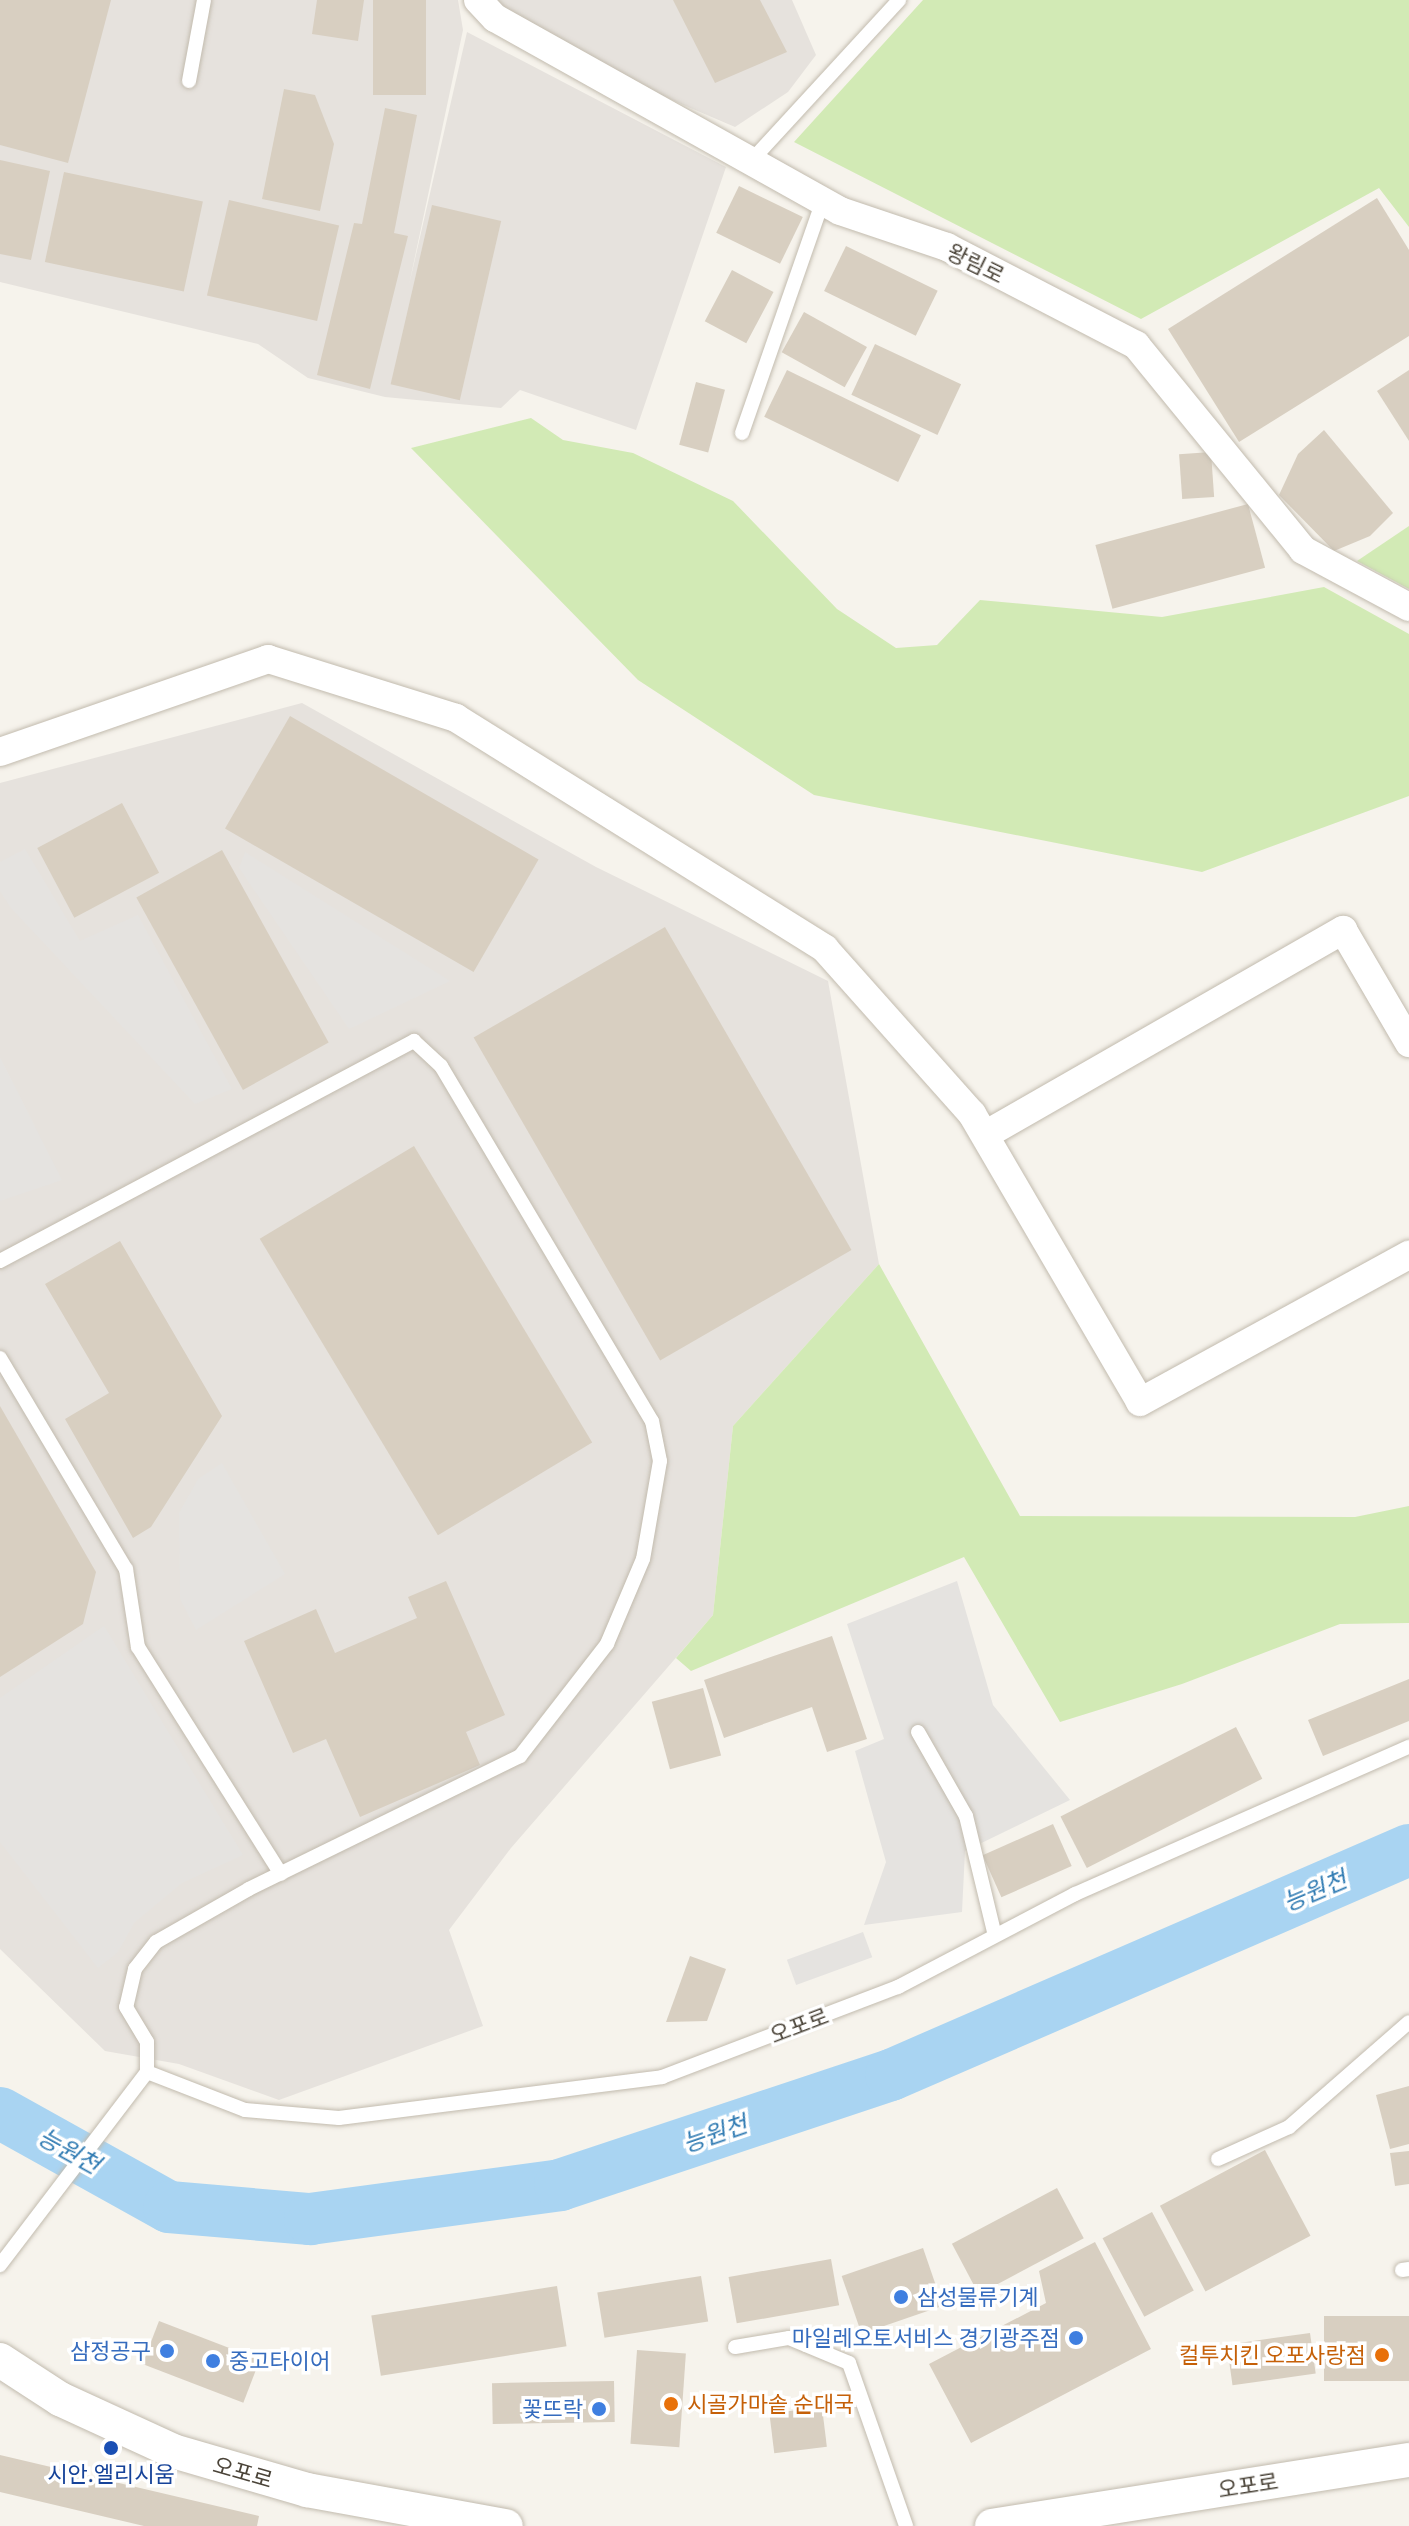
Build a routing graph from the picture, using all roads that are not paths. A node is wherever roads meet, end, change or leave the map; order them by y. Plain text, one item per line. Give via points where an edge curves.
1 (204, 0) edge
2 (478, 0) edge
3 (899, 0) edge
4 (189, 81) dead end
5 (751, 161) junction
6 (823, 201) junction
7 (742, 433) dead end
8 (1409, 607) edge
9 (0, 752) edge
10 (1409, 1043) edge
11 (985, 1135) junction
12 (1409, 1255) edge
13 (0, 1261) edge
14 (0, 1358) edge
15 (918, 1732) dead end
16 (1409, 1747) edge
17 (281, 1874) junction
18 (995, 1936) junction
19 (1409, 2022) edge
20 (147, 2072) junction
21 (1218, 2159) dead end
22 (0, 2265) edge
23 (735, 2347) dead end
24 (0, 2360) edge
25 (1409, 2460) edge
26 (506, 2526) edge
27 (906, 2526) edge
28 (992, 2526) edge

1 - 4 lane
2 - 5 street, 왕림로 via 495,18
3 - 5 lane
5 - 6 street, 왕림로
6 - 7 lane
6 - 8 street, 왕림로 via 947,247 1136,345 1303,550
9 - 11 street via 268,659 456,718 825,949
10 - 11 street via 1343,930
11 - 12 street via 1140,1402
13 - 17 lane via 414,1041 441,1066 652,1421 660,1461 643,1559 607,1644 549,1724 520,1756 463,1788
14 - 17 lane via 126,1569 138,1647
15 - 18 lane via 966,1816
16 - 18 lane, 오포로 via 1075,1894
17 - 20 lane via 156,1942 135,1969 126,2007 147,2042
18 - 20 lane, 오포로 via 898,1987 662,2077 339,2118 245,2110
19 - 21 lane via 1289,2127
20 - 22 lane
23 - 27 lane via 789,2338 849,2363
24 - 26 street, 오포로 via 60,2399 173,2451 307,2490
25 - 28 street, 오포로

